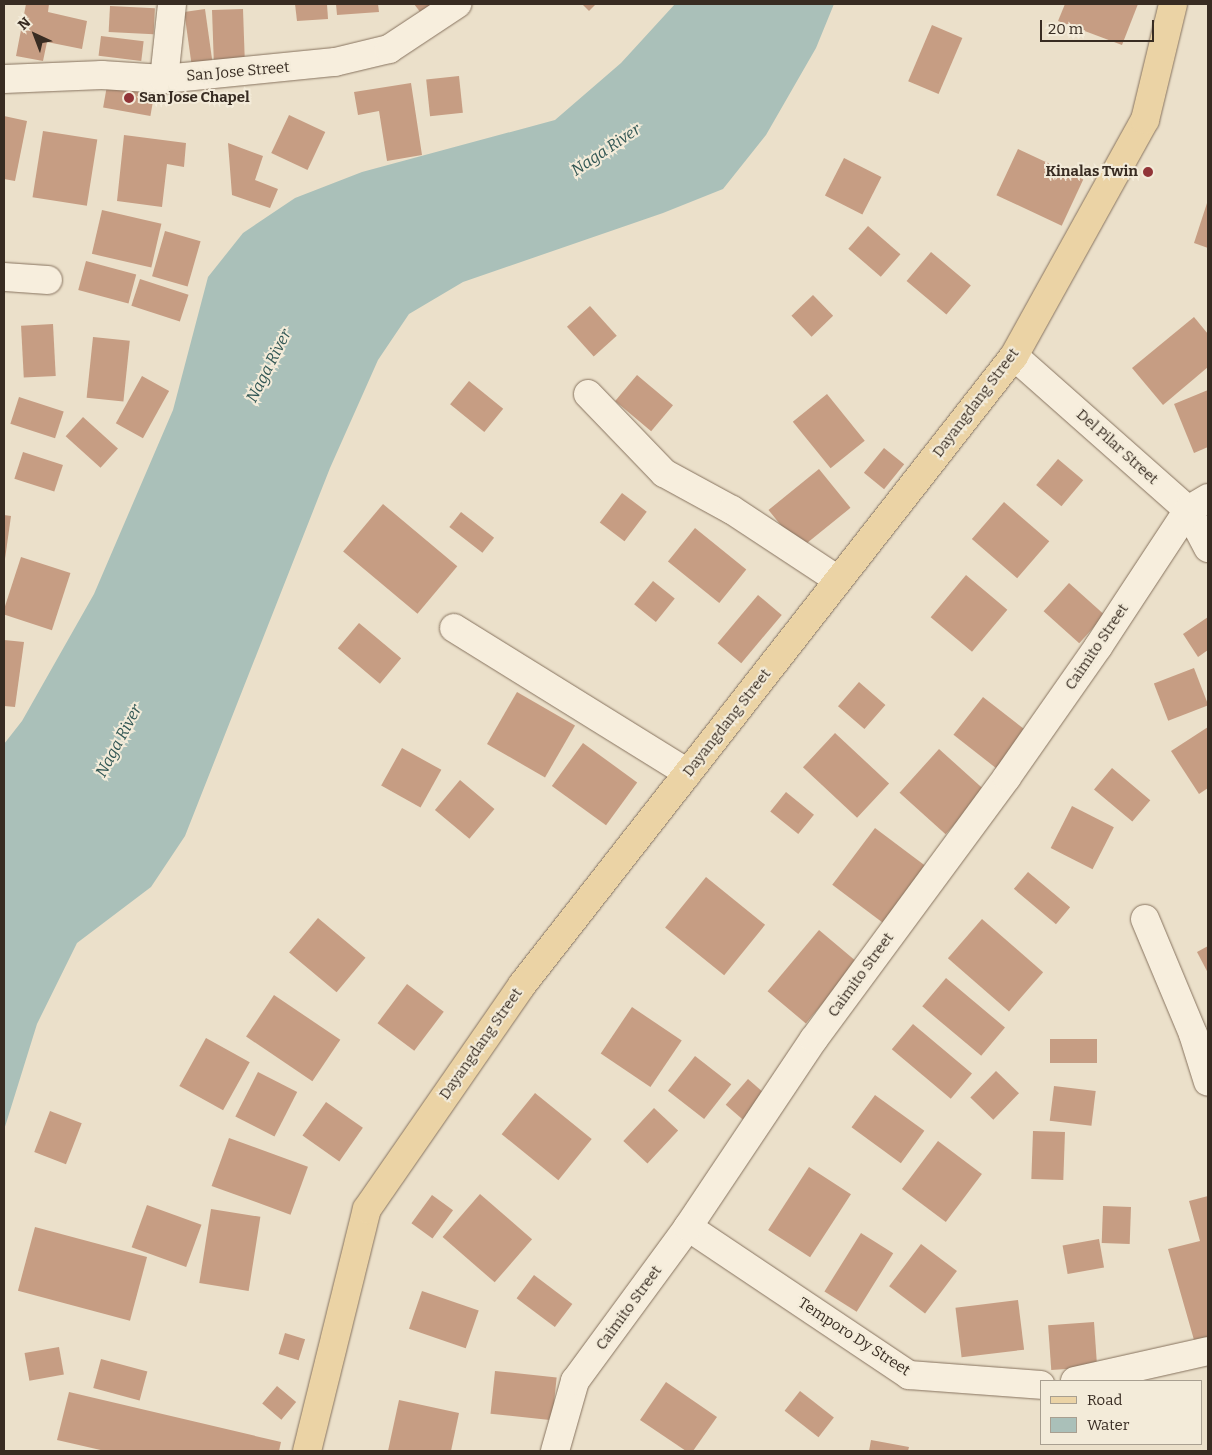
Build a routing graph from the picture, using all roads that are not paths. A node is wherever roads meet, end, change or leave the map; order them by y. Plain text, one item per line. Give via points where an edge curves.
1 (172, 4) edge
2 (457, 4) edge
3 (1173, 4) edge
4 (4, 79) edge
5 (164, 79) junction
6 (4, 277) edge
7 (48, 280) dead end
8 (1014, 356) junction
9 (588, 394) dead end
10 (1198, 504) edge
11 (1208, 548) edge
12 (838, 580) junction
13 (454, 628) dead end
14 (688, 773) junction
15 (1144, 919) dead end
16 (1208, 1082) edge
17 (688, 1227) junction
18 (1208, 1351) edge
19 (1079, 1380) edge
20 (1040, 1385) edge
21 (308, 1451) edge
22 (555, 1451) edge

1 - 5 street
2 - 5 street, San Jose Street via 389,49 335,62
3 - 8 main road, Dayangdang Street via 1145,120
4 - 5 street, San Jose Street via 102,75
6 - 7 street
8 - 10 street, Del Pilar Street
8 - 12 main road, Dayangdang Street
9 - 12 street via 664,473 732,510
10 - 11 street, Del Pilar Street
10 - 17 street, Caimito Street via 814,1039
12 - 14 main road, Dayangdang Street
13 - 14 street
14 - 21 main road, Dayangdang Street via 522,986 366,1209
15 - 16 street via 1193,1034
17 - 20 street, Temporo Dy Street via 909,1375
17 - 22 street, Caimito Street via 575,1382
18 - 19 street

